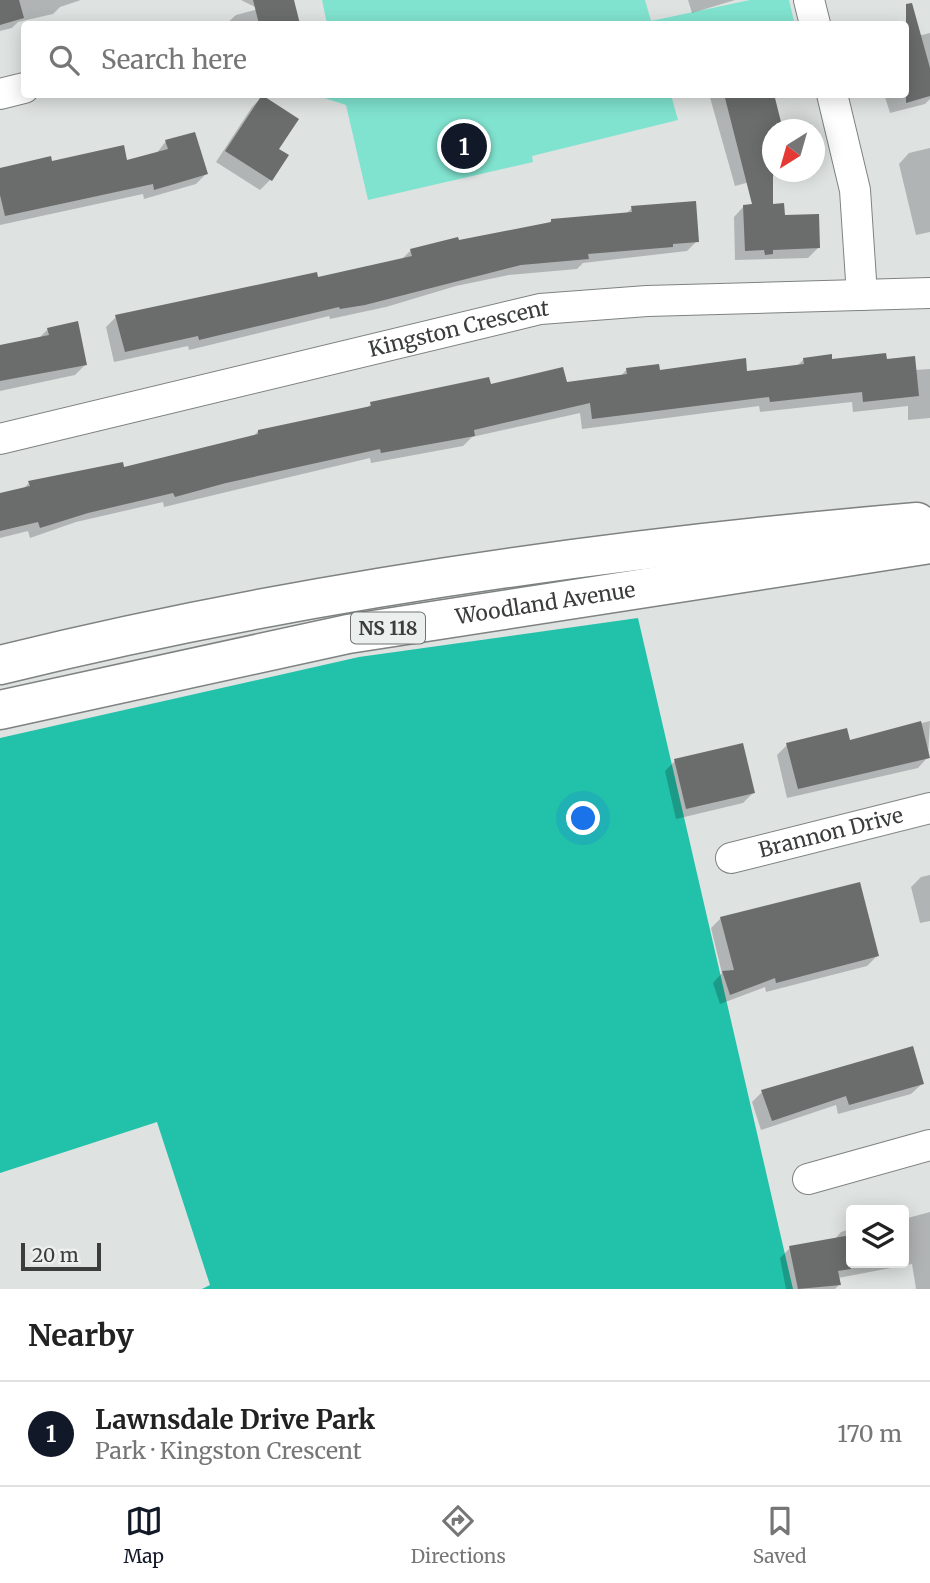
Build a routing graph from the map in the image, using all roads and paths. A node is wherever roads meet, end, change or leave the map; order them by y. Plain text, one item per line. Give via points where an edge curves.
1 (809, 0) edge
2 (814, 21) edge
3 (21, 89) edge
4 (0, 94) edge
5 (833, 98) edge
6 (930, 293) edge
7 (862, 295) junction
8 (0, 439) edge
9 (930, 520) edge
10 (930, 544) edge
11 (0, 665) edge
12 (0, 710) edge
13 (930, 808) edge
14 (731, 858) dead end
15 (930, 1145) edge
16 (808, 1179) dead end

1 - 2 street
3 - 4 street
5 - 7 street via 855,191
6 - 7 street, Kingston Crescent
7 - 8 street, Kingston Crescent via 540,309
9 - 11 main road, Woodland Avenue / NS 118 via 670,548 328,594 129,633
10 - 12 main road, Woodland Avenue / NS 118 via 348,634
13 - 14 street, Brannon Drive
15 - 16 street

